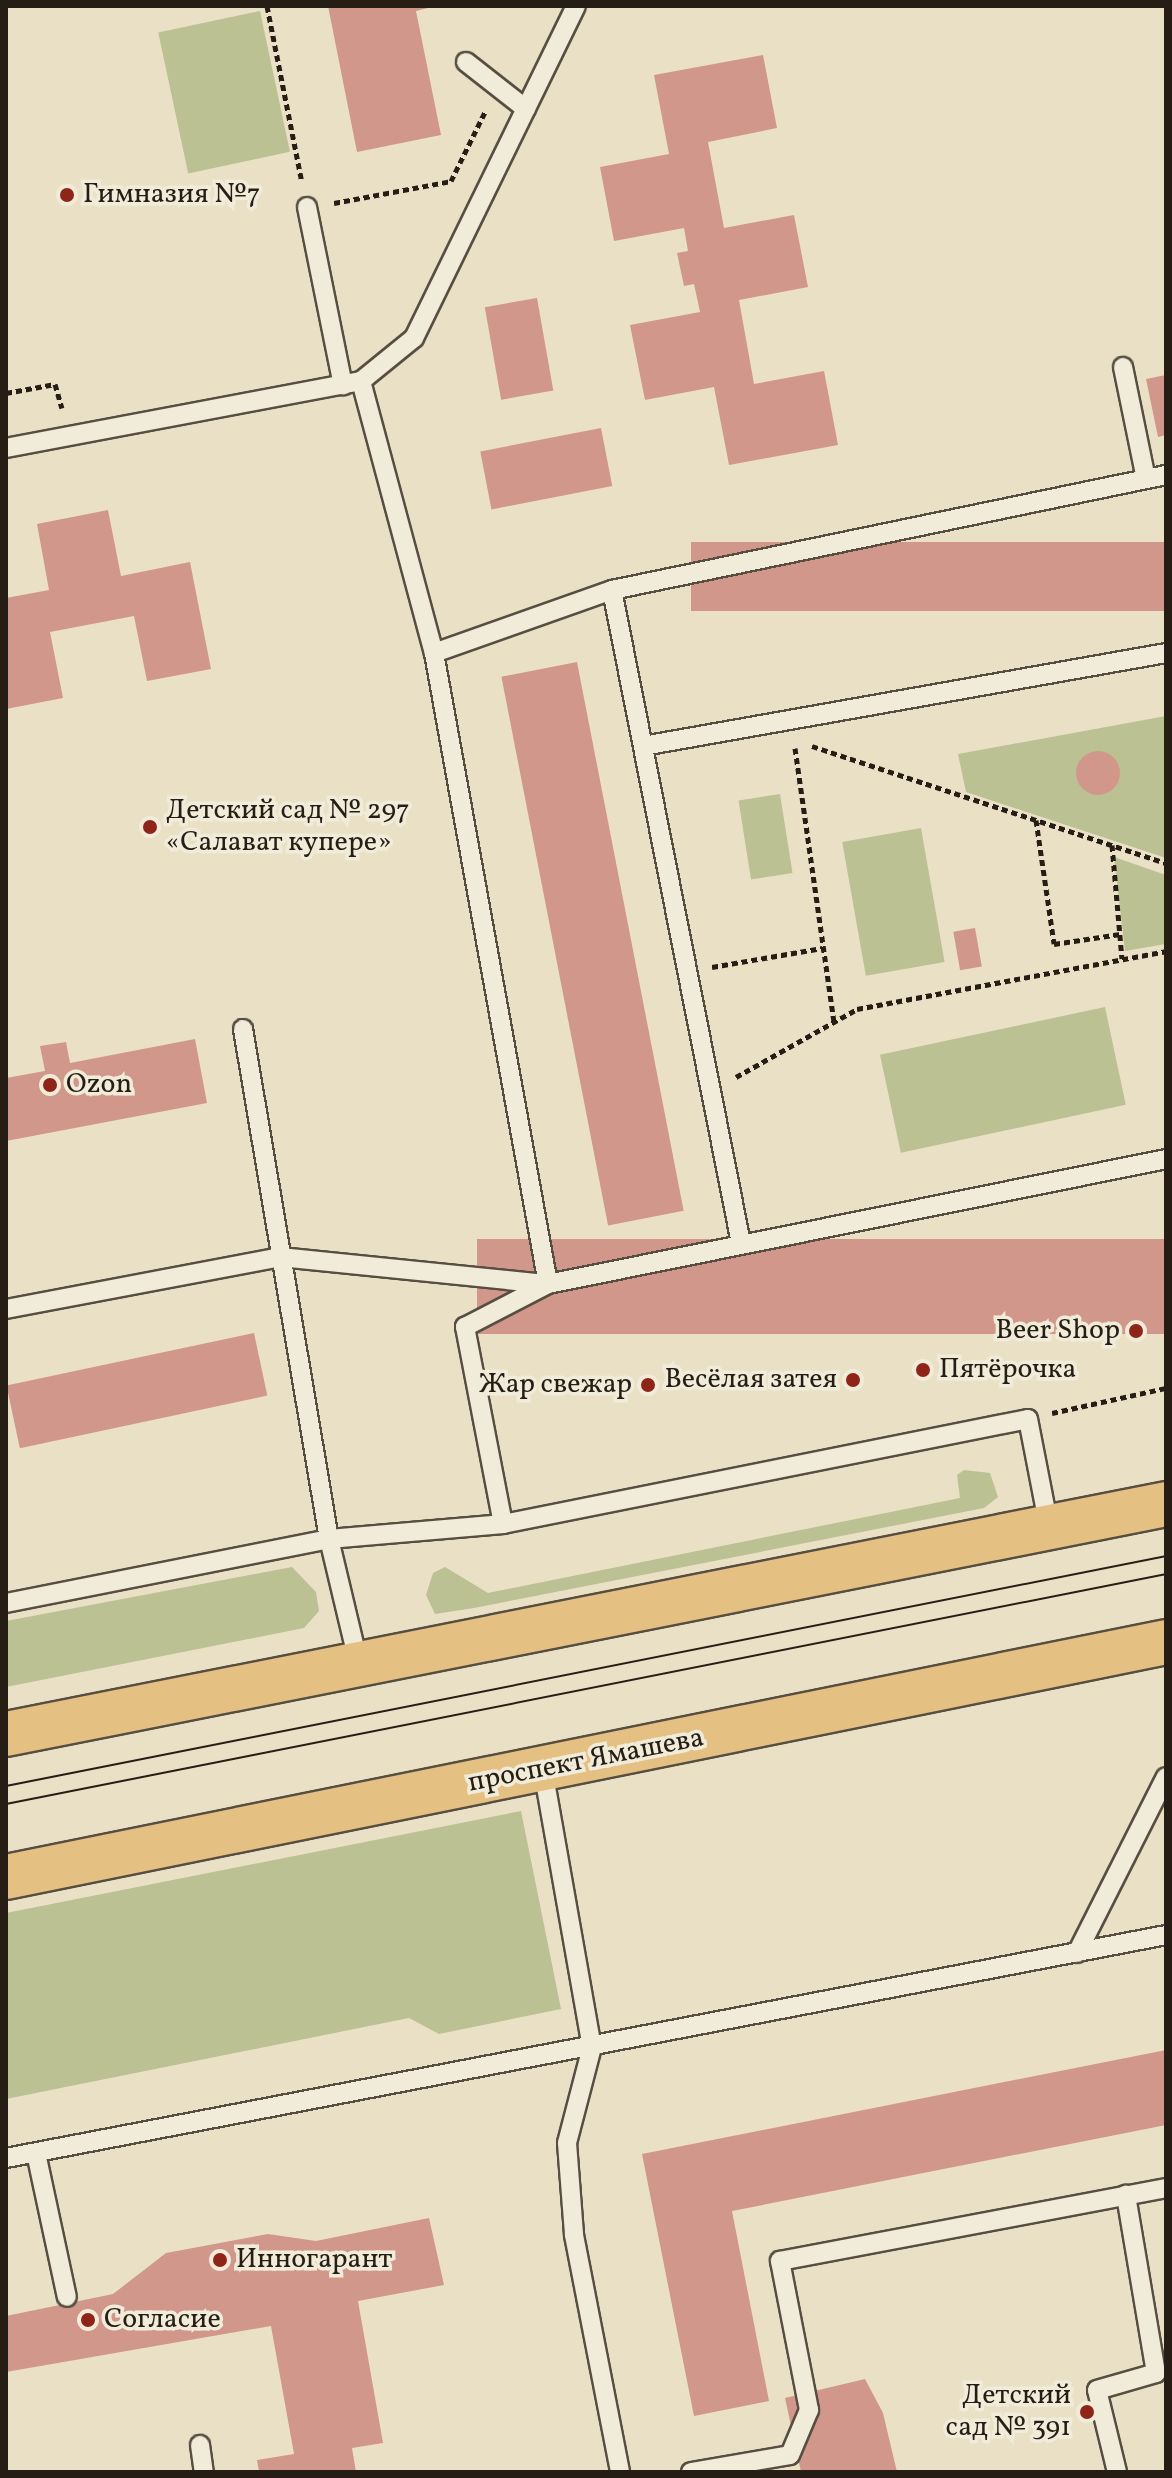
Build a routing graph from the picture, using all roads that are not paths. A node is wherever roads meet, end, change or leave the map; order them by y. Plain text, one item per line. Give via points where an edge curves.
1 (576, 6) edge
2 (466, 62) dead end
3 (526, 109) junction
4 (307, 207) road end
5 (1123, 367) dead end
6 (352, 383) junction
7 (6, 448) edge
8 (1166, 475) edge
9 (1146, 479) junction
10 (612, 590) junction
11 (434, 653) junction
12 (1166, 653) edge
13 (643, 746) junction
14 (243, 1029) dead end
15 (1166, 1159) edge
16 (741, 1243) junction
17 (280, 1257) junction
18 (548, 1284) junction
19 (6, 1309) edge
20 (1166, 1504) edge
21 (503, 1524) junction
22 (1049, 1527) junction
23 (329, 1539) junction
24 (6, 1603) edge
25 (1166, 1642) edge
26 (359, 1665) junction
27 (6, 1734) edge
28 (543, 1770) junction
29 (1166, 1777) edge
30 (6, 1877) edge
31 (1166, 1935) edge
32 (1077, 1953) junction
33 (592, 2047) junction
34 (36, 2153) junction
35 (6, 2158) edge
36 (1166, 2188) edge
37 (1126, 2195) junction
38 (67, 2297) dead end
39 (1161, 2372) edge
40 (200, 2445) dead end
41 (204, 2472) edge
42 (620, 2472) edge
43 (691, 2472) edge
44 (1117, 2472) edge

1 - 3 lane
2 - 3 lane
3 - 6 lane via 414,338
4 - 6 lane
5 - 9 lane
6 - 7 lane
6 - 11 lane
8 - 9 lane
9 - 10 lane
10 - 11 lane
10 - 13 lane
11 - 18 lane
12 - 13 lane
13 - 16 lane
14 - 17 lane
15 - 16 lane
16 - 18 lane
17 - 18 lane
17 - 19 lane
17 - 23 lane
18 - 21 lane via 465,1327
20 - 22 main road
21 - 22 lane via 1028,1419
21 - 23 lane
22 - 26 main road
23 - 24 lane
23 - 26 lane
25 - 28 main road, проспект Ямашева
26 - 27 main road
28 - 30 main road, проспект Ямашева
28 - 33 lane
29 - 32 lane
31 - 32 lane
32 - 33 lane
33 - 34 lane
33 - 42 lane via 567,2143 574,2235
34 - 35 lane
34 - 38 lane
36 - 37 lane
37 - 39 lane
37 - 43 lane via 780,2261 809,2410 790,2455
39 - 44 lane via 1097,2390
40 - 41 lane

